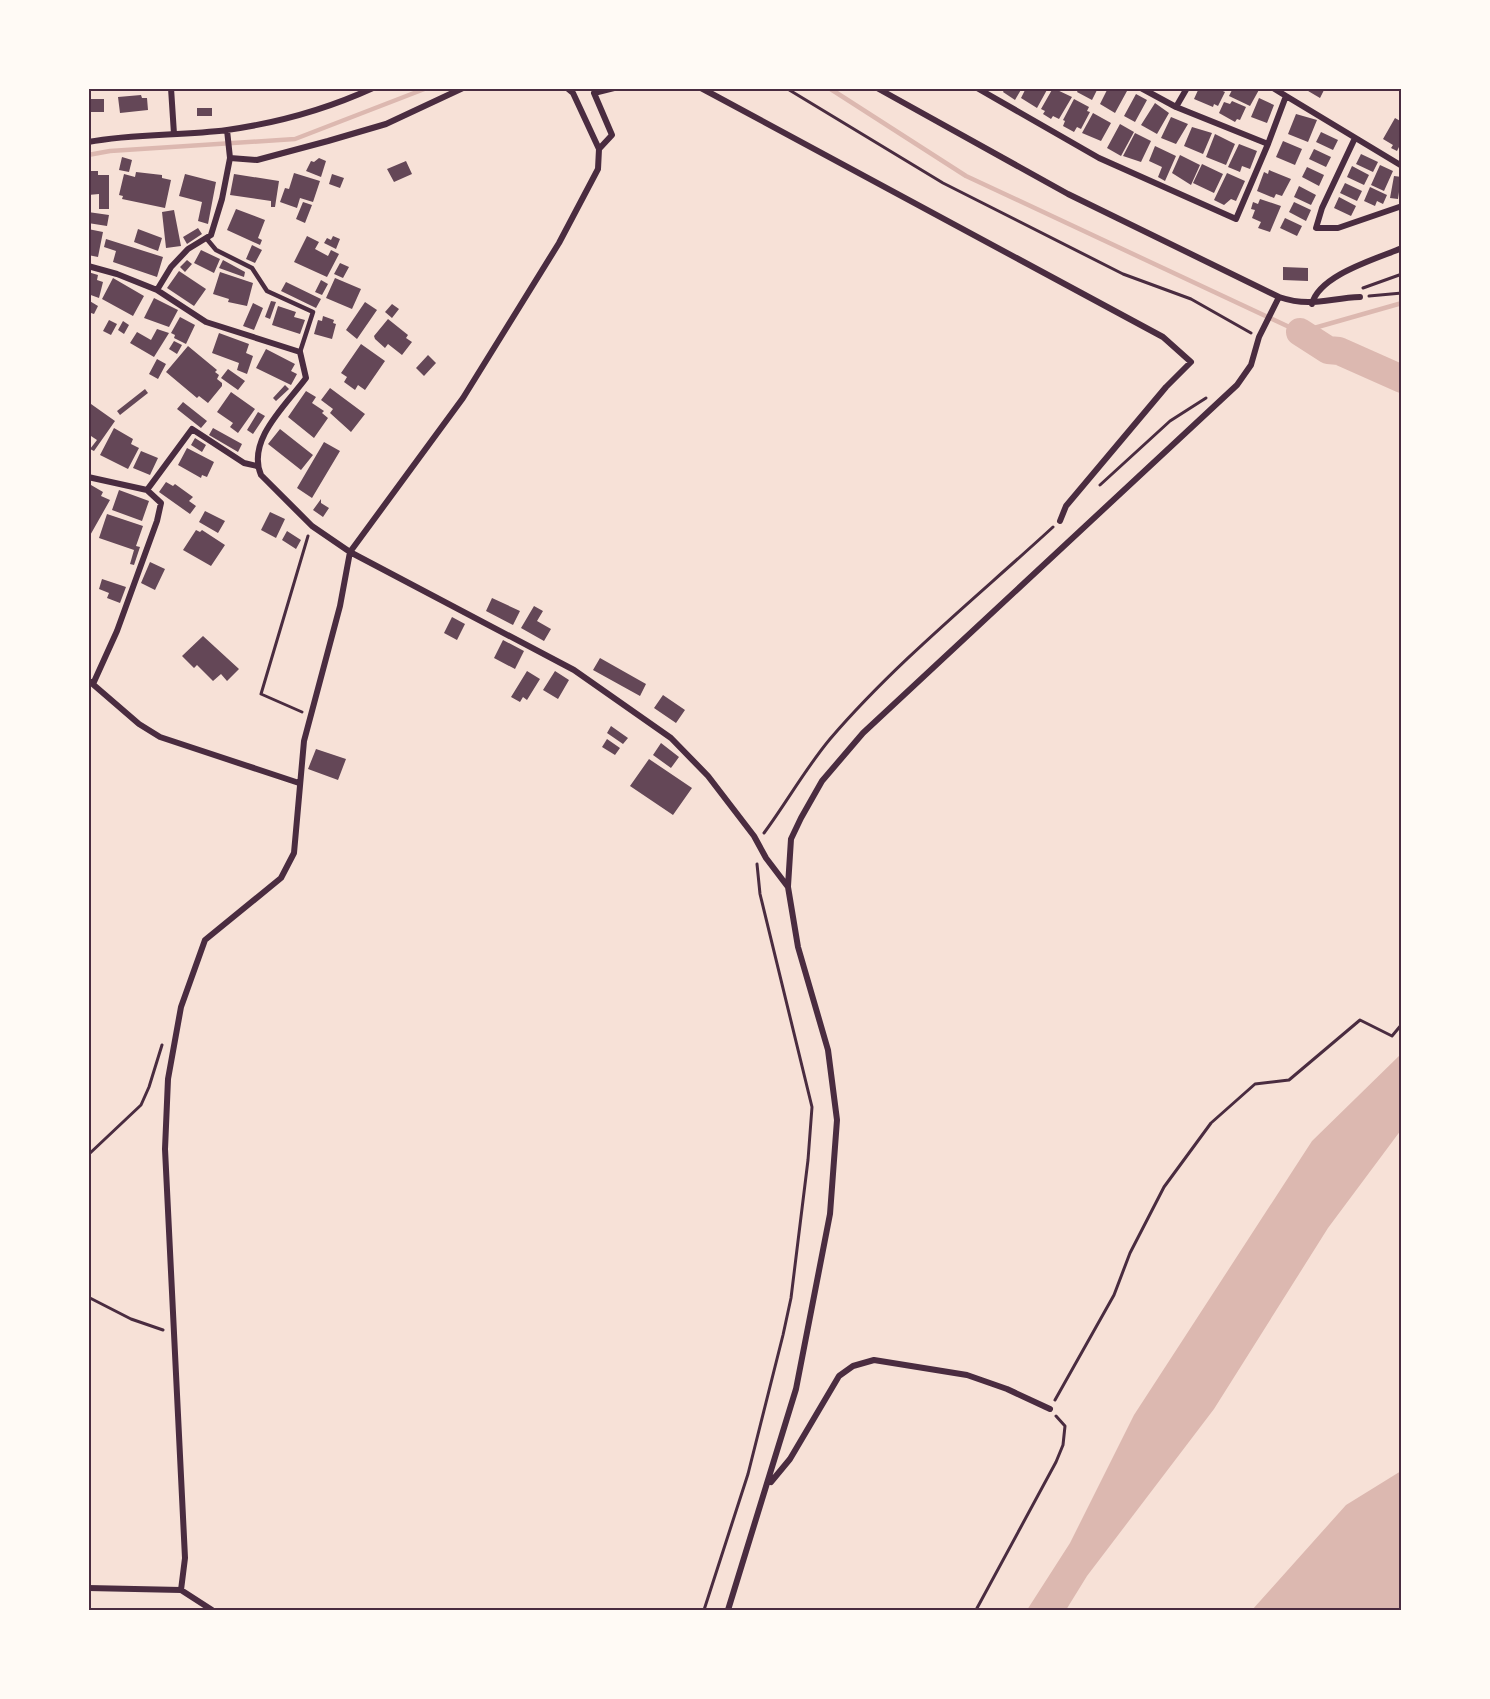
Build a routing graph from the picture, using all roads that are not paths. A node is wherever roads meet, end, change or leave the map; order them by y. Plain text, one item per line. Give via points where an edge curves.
1 (171, 88) edge
2 (373, 88) edge
3 (463, 88) edge
4 (567, 88) edge
5 (614, 88) edge
6 (701, 88) edge
7 (877, 88) edge
8 (977, 88) edge
9 (1140, 88) edge
10 (1187, 88) edge
11 (1273, 88) edge
12 (1286, 96) junction
13 (1176, 107) junction
14 (227, 133) junction
15 (174, 135) junction
16 (1354, 138) junction
17 (88, 142) edge
18 (1268, 144) junction
19 (599, 149) junction
20 (230, 156) junction
21 (1401, 166) edge
22 (1401, 206) edge
23 (206, 238) junction
24 (1401, 248) edge
25 (88, 266) edge
26 (157, 290) junction
27 (1360, 297) road end
28 (1278, 299) junction
29 (1312, 304) junction
30 (300, 352) junction
31 (257, 466) junction
32 (88, 477) edge
33 (147, 490) junction
34 (1060, 521) road end
35 (350, 552) junction
36 (91, 682) edge
37 (298, 783) junction
38 (788, 887) junction
39 (1050, 1409) road end
40 (769, 1484) junction
41 (88, 1588) edge
42 (181, 1590) junction
43 (212, 1611) edge
44 (728, 1611) edge

1 - 15 street
2 - 14 street via 334,106
3 - 20 street via 386,124 257,160
4 - 19 street
5 - 19 street via 594,93 612,135
6 - 34 street via 1163,337 1191,362 1066,506
7 - 28 street via 1068,194
8 - 18 street via 1099,158 1236,219
9 - 13 street
10 - 13 street
11 - 12 street
12 - 16 street
12 - 18 street
13 - 18 street
14 - 15 street
14 - 20 street
15 - 17 street
16 - 21 street
16 - 22 street via 1316,228 1338,228
19 - 35 street via 598,169 513,319 457,407
20 - 23 street via 222,199 211,235
23 - 26 street via 188,249
23 - 30 lane via 216,250 252,268 267,291 313,312
24 - 29 street via 1320,287
25 - 26 street
26 - 30 street via 206,322
27 - 29 street
28 - 29 street
28 - 38 street via 1251,365 1237,385 863,732 822,781 791,839
30 - 31 street via 306,378 261,440
31 - 33 street via 244,463 192,429
31 - 35 street via 261,475 312,526
32 - 33 street
33 - 36 street via 161,503 157,521 117,631
35 - 37 street
35 - 38 street via 574,670 671,738 708,776
36 - 37 street via 160,737
37 - 42 street via 297,837 290,865 281,878 205,940 172,1047 165,1149 186,1558
38 - 40 street via 798,947 828,1050 837,1120 830,1214 813,1315
39 - 40 street via 967,1375 874,1360 853,1366 839,1376 790,1459
40 - 44 street
41 - 42 street
42 - 43 street

